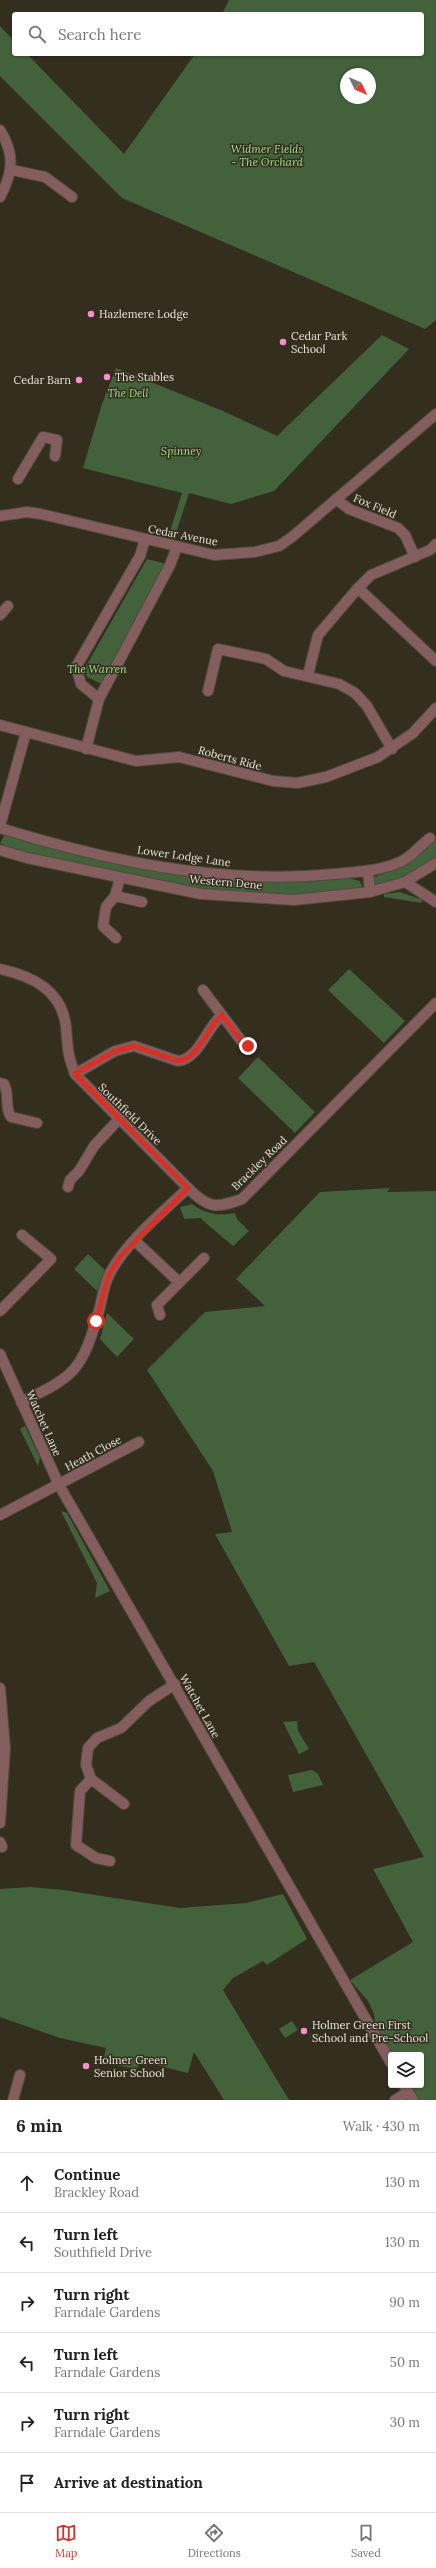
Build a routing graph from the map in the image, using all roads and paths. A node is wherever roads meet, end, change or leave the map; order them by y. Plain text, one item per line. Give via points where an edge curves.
1 (0, 130) edge
2 (12, 170) junction
3 (0, 197) edge
4 (72, 197) dead end
5 (436, 414) edge
6 (55, 456) dead end
7 (18, 479) dead end
8 (336, 499) junction
9 (0, 516) edge
10 (145, 540) junction
11 (436, 544) edge
12 (177, 547) junction
13 (415, 557) junction
14 (358, 588) junction
15 (8, 606) dead end
16 (0, 615) edge
17 (436, 661) edge
18 (308, 675) junction
19 (208, 691) dead end
20 (98, 699) junction
21 (436, 708) edge
22 (0, 725) edge
23 (26, 732) junction
24 (86, 749) junction
25 (392, 749) junction
26 (0, 827) edge
27 (430, 838) dead end
28 (0, 850) edge
29 (436, 863) edge
30 (368, 871) junction
31 (120, 878) junction
32 (405, 882) junction
33 (370, 892) junction
34 (115, 896) junction
35 (142, 902) dead end
36 (436, 902) edge
37 (116, 938) dead end
38 (0, 969) edge
39 (203, 990) dead end
40 (436, 1003) edge
41 (222, 1015) junction
42 (248, 1046) dead end
43 (75, 1074) junction
44 (0, 1083) edge
45 (119, 1120) junction
46 (37, 1122) dead end
47 (68, 1187) dead end
48 (188, 1188) junction
49 (22, 1235) dead end
50 (135, 1241) junction
51 (204, 1258) dead end
52 (179, 1282) junction
53 (0, 1311) edge
54 (160, 1315) dead end
55 (0, 1354) edge
56 (21, 1402) junction
57 (140, 1442) dead end
58 (59, 1485) junction
59 (0, 1514) edge
60 (175, 1684) junction
61 (0, 1688) edge
62 (92, 1778) junction
63 (124, 1804) dead end
64 (0, 1823) edge
65 (110, 1861) dead end
66 (388, 2058) edge
67 (20, 2075) dead end
68 (408, 2092) edge
69 (13, 2100) edge
70 (395, 2100) edge

1 - 2 street via 7,141
2 - 3 street
2 - 4 street via 45,176
5 - 8 street, Cedar Avenue
6 - 7 street via 57,440 43,437
8 - 12 street, Cedar Avenue via 279,546 255,552 214,555
8 - 13 street, Fox Field via 349,509 398,528 405,535
9 - 10 street, Cedar Avenue via 27,512 42,514
10 - 12 street, Cedar Avenue
10 - 20 street via 140,556 76,667 81,684
11 - 13 street
12 - 20 street via 170,565
13 - 14 street via 371,575
14 - 17 street
14 - 18 street via 318,635
15 - 16 street
18 - 19 street via 284,671 266,659 219,645
18 - 25 street via 339,684 355,694 367,706
20 - 24 street
21 - 25 street, Roberts Ride via 413,733
22 - 23 street, Roberts Ride
23 - 24 street, Roberts Ride
23 - 26 street
24 - 25 street, Roberts Ride via 136,761 179,757 273,782 298,783 326,777
26 - 30 street, Lower Lodge Lane via 50,844 208,874 318,876
27 - 30 street, Lower Lodge Lane via 416,853 399,863
28 - 31 street, Western Dene
29 - 32 street, Western Dene
30 - 33 street
31 - 33 street, Western Dene via 201,894 294,900
31 - 34 street
32 - 33 street, Western Dene
32 - 36 street
34 - 35 street
34 - 37 street via 106,907 102,926
38 - 43 street, Southfield Drive via 25,974 46,987 61,1007 66,1025 67,1054
39 - 41 street
40 - 48 street, Brackley Road via 242,1199 220,1207 199,1199
41 - 42 street
41 - 43 street via 214,1021 193,1054 183,1061 134,1046 115,1051
43 - 45 street, Southfield Drive
44 - 46 street via 4,1084 8,1091 8,1113 11,1117
45 - 47 street via 94,1146 79,1171 70,1180
45 - 48 street, Southfield Drive
48 - 50 street
49 - 53 street via 51,1259
50 - 52 street
50 - 56 street via 120,1257 109,1275 86,1353 75,1369 65,1380
51 - 52 street
52 - 54 street via 157,1305
55 - 56 street, Watchet Lane
56 - 58 street, Watchet Lane
57 - 58 street, Heath Close
58 - 59 street, Heath Close
58 - 60 street, Watchet Lane
60 - 62 street via 149,1701 121,1728 97,1738 88,1748 86,1765
60 - 66 street, Watchet Lane
61 - 64 street via 5,1748
62 - 63 street
62 - 65 street via 80,1791 76,1845 96,1858
67 - 69 street
68 - 70 street

